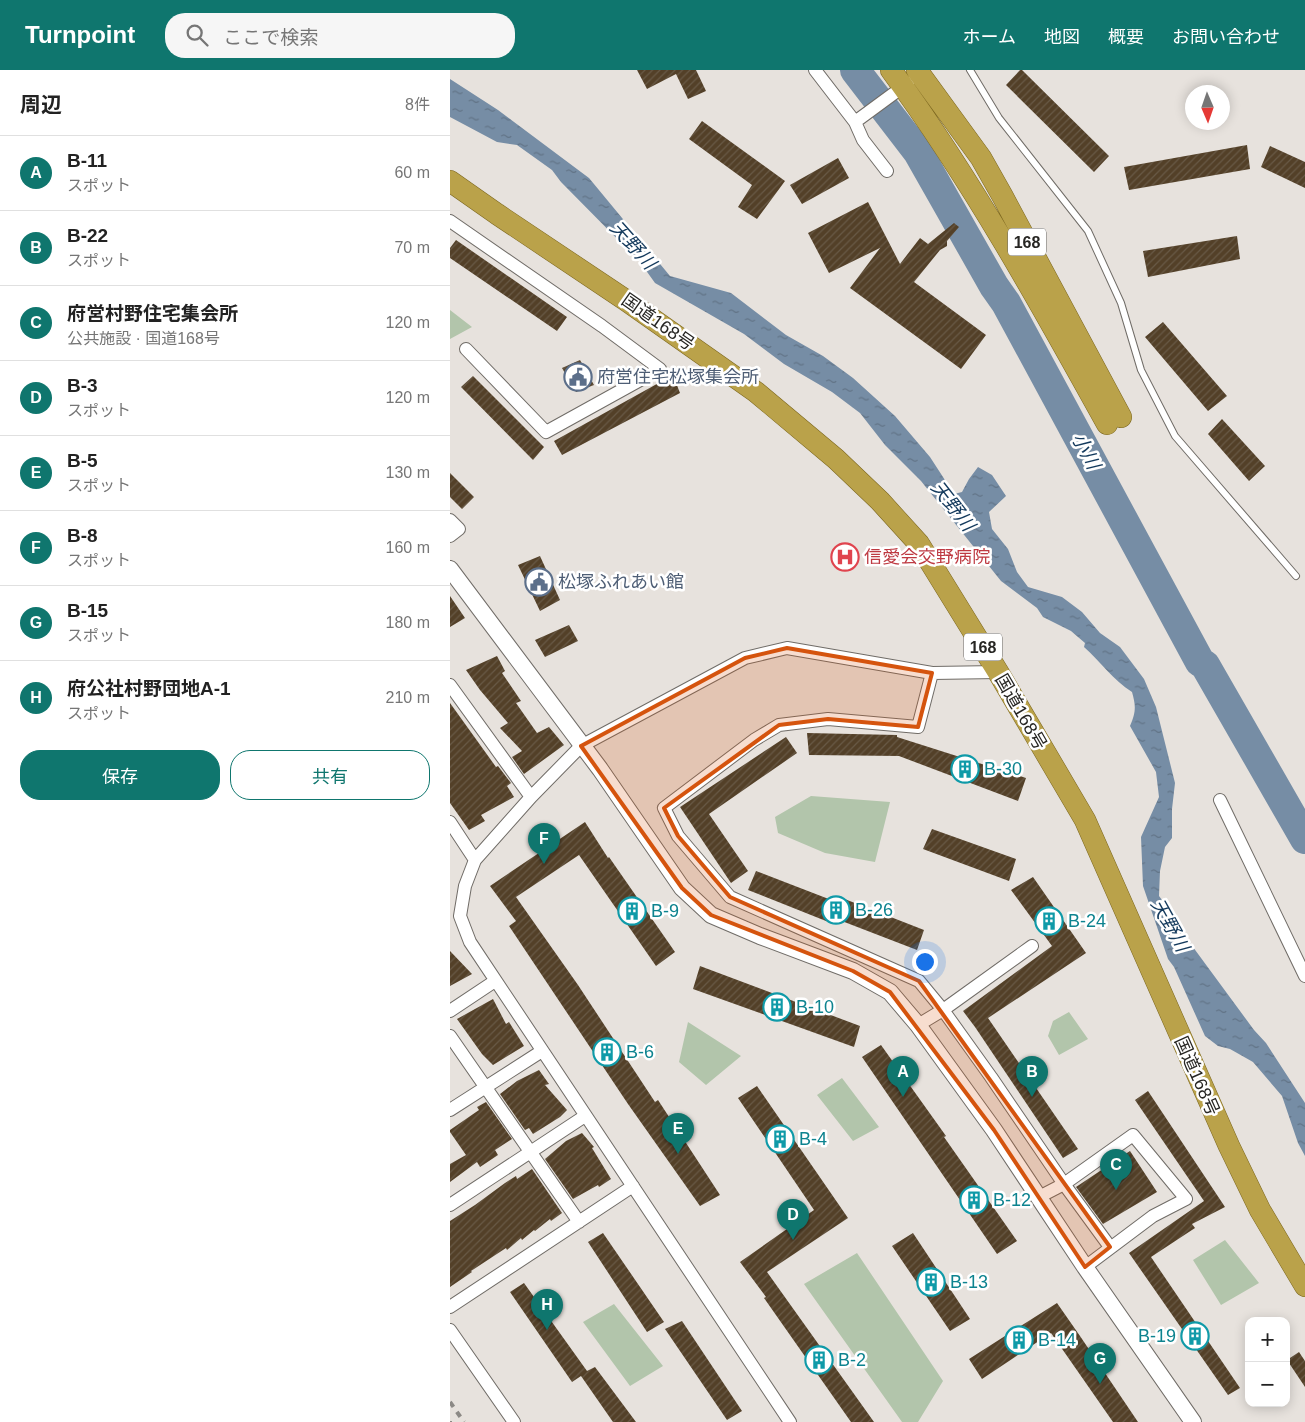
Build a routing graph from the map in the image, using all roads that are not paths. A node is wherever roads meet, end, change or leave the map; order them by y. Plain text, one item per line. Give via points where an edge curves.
1 (814, 70) edge
2 (970, 70) edge
3 (921, 71) edge
4 (897, 78) edge
5 (855, 122) junction
6 (887, 171) dead end
7 (450, 181) edge
8 (450, 221) edge
9 (466, 349) dead end
10 (450, 520) edge
11 (450, 536) edge
12 (450, 569) edge
13 (1296, 576) dead end
14 (998, 672) junction
15 (932, 673) junction
16 (450, 685) edge
17 (582, 746) junction
18 (531, 797) junction
19 (1220, 800) dead end
20 (450, 822) edge
21 (475, 860) junction
22 (455, 916) edge
23 (1032, 946) dead end
24 (1305, 976) edge
25 (495, 981) junction
26 (943, 1010) junction
27 (450, 1011) edge
28 (918, 1025) junction
29 (450, 1036) edge
30 (542, 1051) junction
31 (486, 1087) junction
32 (450, 1110) edge
33 (585, 1116) junction
34 (530, 1152) junction
35 (1064, 1184) junction
36 (633, 1186) junction
37 (1039, 1197) junction
38 (450, 1205) edge
39 (578, 1222) junction
40 (1110, 1247) junction
41 (1085, 1266) junction
42 (1304, 1282) edge
43 (450, 1307) edge
44 (450, 1330) edge
45 (514, 1422) edge
46 (790, 1422) edge
47 (1193, 1422) edge

1 - 5 street
2 - 13 lane via 999,118 1088,231 1121,303 1141,370 1175,436
3 - 4 street
3 - 4 highway, 168 via 985,166 1114,420 961,171
4 - 5 street
5 - 6 street via 863,140
7 - 14 highway, 国道168号 / 168 via 756,392 836,459 919,544
8 - 9 street via 660,369 546,432
10 - 11 street via 459,529
12 - 17 street
14 - 15 street
14 - 42 highway, 国道168号 / 168 via 1084,820 1229,1146 1260,1210
15 - 17 street via 787,648 745,658
15 - 26 street via 918,727 828,720 779,725 664,808 678,836 730,897 919,981
16 - 18 street
17 - 18 street
17 - 28 street via 682,888 711,915 853,971 890,992
18 - 21 street
19 - 24 street
20 - 21 street
21 - 22 street
22 - 25 street
23 - 26 street
25 - 27 street
25 - 30 street
26 - 28 street
26 - 35 street
28 - 37 street
29 - 31 street
30 - 31 street
30 - 33 street
31 - 32 street
31 - 34 street
33 - 34 street
33 - 36 street
34 - 38 street
34 - 39 street
35 - 37 street
35 - 40 street
35 - 40 street via 1133,1135 1186,1199 1153,1216
36 - 39 street
36 - 46 street
37 - 41 street
39 - 43 street
40 - 41 street
41 - 47 street
44 - 45 street

